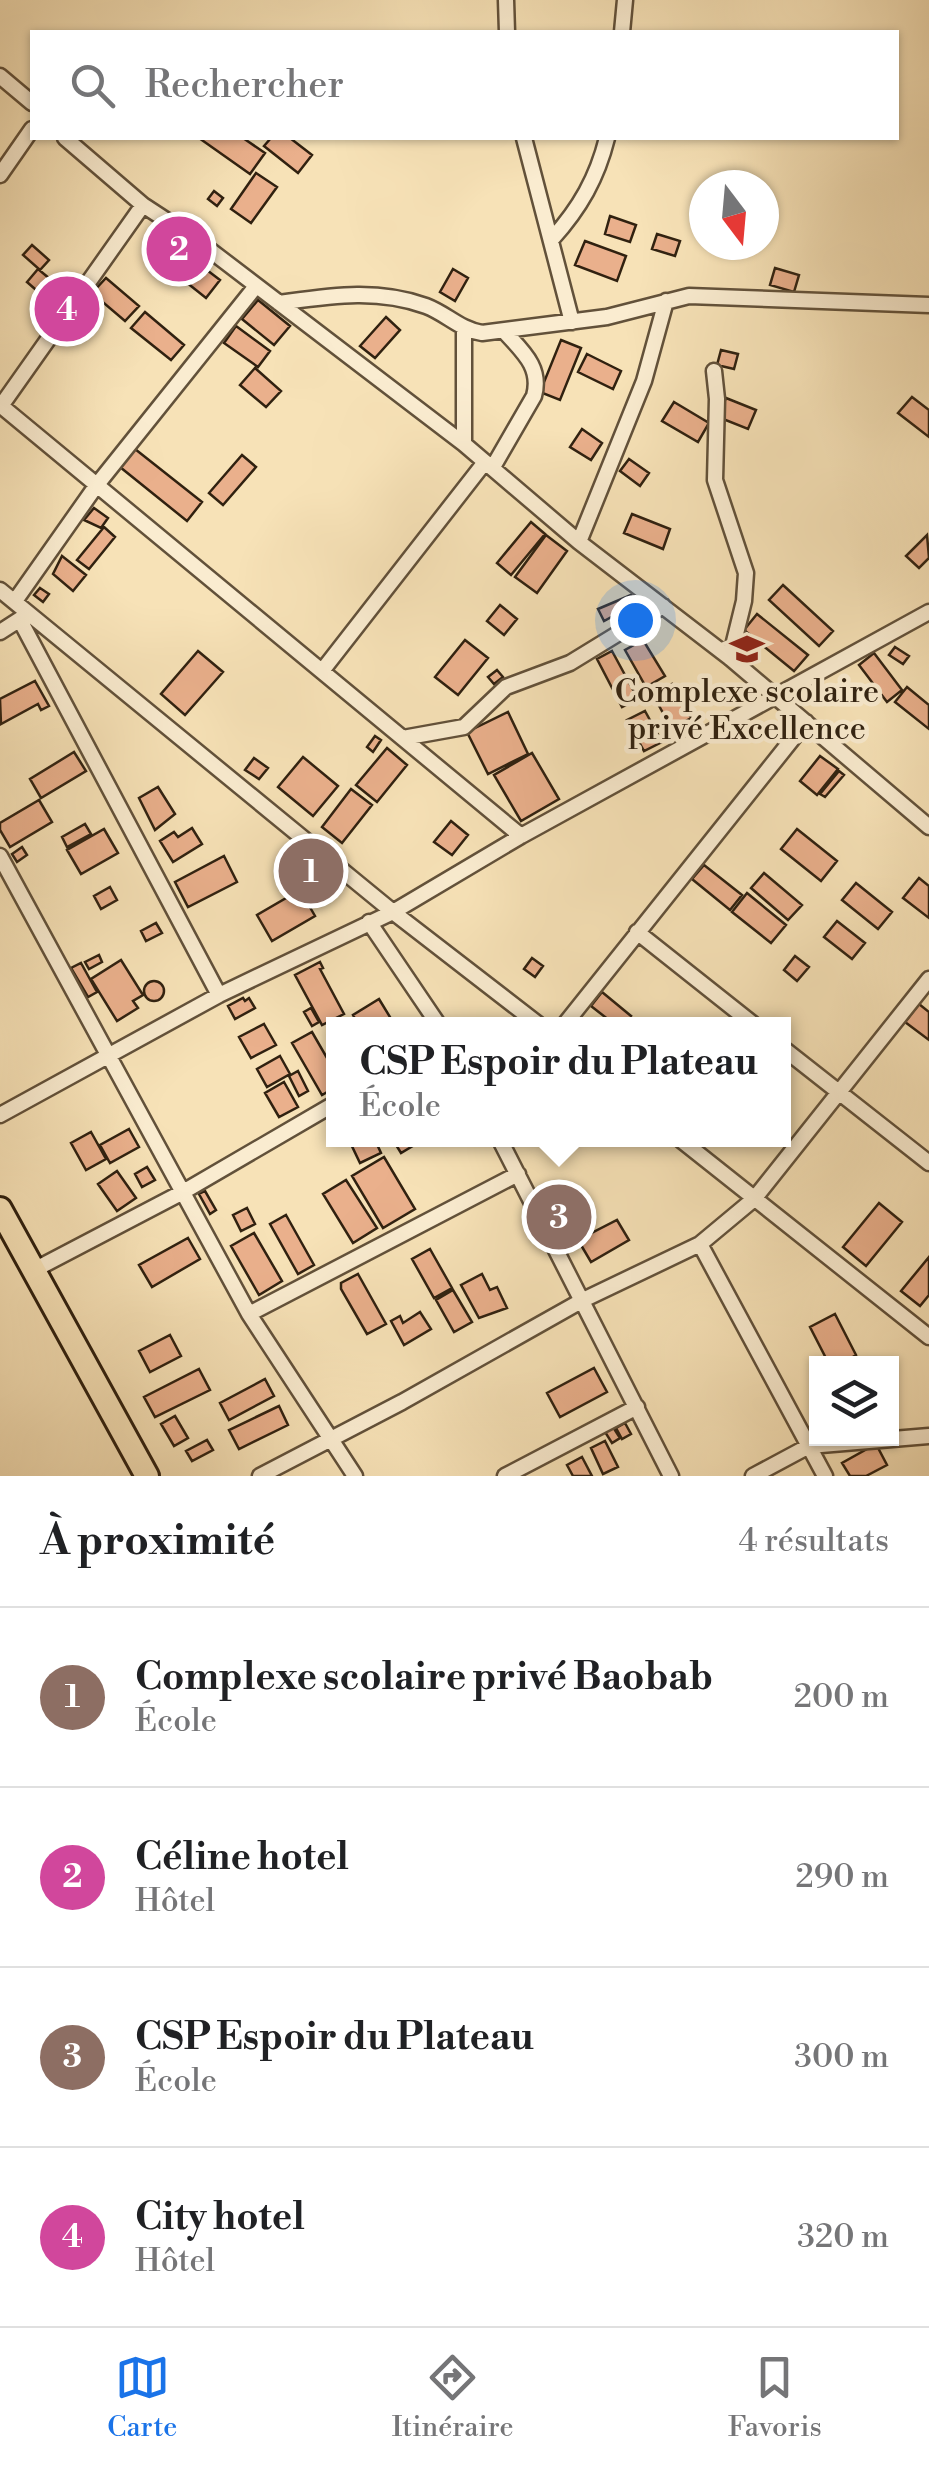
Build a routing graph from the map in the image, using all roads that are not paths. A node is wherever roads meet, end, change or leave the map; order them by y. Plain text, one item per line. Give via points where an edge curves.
1 (625, 0) edge
2 (510, 1) edge
3 (507, 30) edge
4 (622, 30) edge
5 (0, 76) edge
6 (30, 101) edge
7 (30, 132) edge
8 (67, 140) edge
9 (525, 140) edge
10 (605, 140) edge
11 (0, 175) edge
12 (143, 206) junction
13 (552, 239) junction
14 (256, 286) junction
15 (666, 300) junction
16 (279, 302) junction
17 (929, 306) edge
18 (572, 322) junction
19 (464, 330) junction
20 (504, 330) junction
21 (714, 371) dead end
22 (0, 406) edge
23 (464, 444) junction
24 (489, 465) junction
25 (96, 486) junction
26 (579, 542) junction
27 (0, 590) edge
28 (14, 601) junction
29 (663, 606) junction
30 (929, 612) edge
31 (24, 616) junction
32 (0, 632) edge
33 (730, 658) junction
34 (322, 671) junction
35 (774, 698) junction
36 (806, 722) junction
37 (403, 738) junction
38 (929, 827) edge
39 (521, 836) junction
40 (0, 856) edge
41 (393, 912) junction
42 (368, 922) junction
43 (637, 932) junction
44 (927, 986) edge
45 (220, 995) junction
46 (433, 1017) edge
47 (529, 1017) edge
48 (570, 1017) edge
49 (744, 1017) edge
50 (791, 1055) edge
51 (109, 1056) junction
52 (838, 1092) junction
53 (326, 1109) edge
54 (0, 1115) edge
55 (504, 1147) edge
56 (690, 1147) edge
57 (929, 1164) edge
58 (518, 1174) junction
59 (182, 1192) junction
60 (754, 1199) junction
61 (3, 1223) edge
62 (700, 1244) junction
63 (34, 1270) junction
64 (583, 1300) junction
65 (248, 1314) junction
66 (929, 1337) edge
67 (637, 1407) junction
68 (929, 1436) edge
69 (328, 1438) junction
70 (899, 1438) edge
71 (809, 1446) junction
72 (147, 1476) edge
73 (260, 1476) edge
74 (355, 1476) edge
75 (505, 1476) edge
76 (671, 1476) edge
77 (753, 1476) edge
78 (825, 1476) edge

1 - 4 street
2 - 3 street
5 - 6 street
7 - 11 street
8 - 12 street
9 - 13 street
10 - 13 street via 584,200
12 - 14 street
12 - 22 street
13 - 18 street
14 - 16 street
14 - 25 street
15 - 17 street via 724,295
15 - 18 street
15 - 26 street via 644,381
16 - 19 street via 364,293 398,298 431,308
16 - 23 street
18 - 20 street
19 - 20 street
19 - 23 street
20 - 24 street via 529,358 537,385
21 - 33 street via 715,480 746,574
22 - 25 street
23 - 24 street
24 - 26 street
24 - 34 street
25 - 28 street
25 - 34 street
26 - 29 street
27 - 28 street
28 - 31 street
29 - 33 street
29 - 37 street via 570,662 506,687 464,726
30 - 35 street
31 - 32 street
31 - 41 street
31 - 45 street
33 - 35 street
34 - 37 street
35 - 36 street
35 - 39 street
36 - 38 street
36 - 43 street
37 - 39 street
39 - 41 street
40 - 51 street
41 - 42 street
41 - 47 street
42 - 45 street
42 - 46 street
43 - 48 street
43 - 49 street
44 - 52 street
45 - 51 street
50 - 52 street
51 - 54 street
51 - 59 street
52 - 57 street
52 - 60 street
53 - 59 street
55 - 58 street
56 - 60 street
58 - 64 street
58 - 65 street
59 - 63 street
59 - 65 street
60 - 62 street
60 - 66 street
61 - 63 main road
62 - 64 street
62 - 71 street
63 - 72 main road
64 - 67 street
64 - 69 street
65 - 69 street
67 - 75 street
67 - 76 street
68 - 70 street
69 - 73 street
69 - 74 street
71 - 77 street
71 - 78 street

